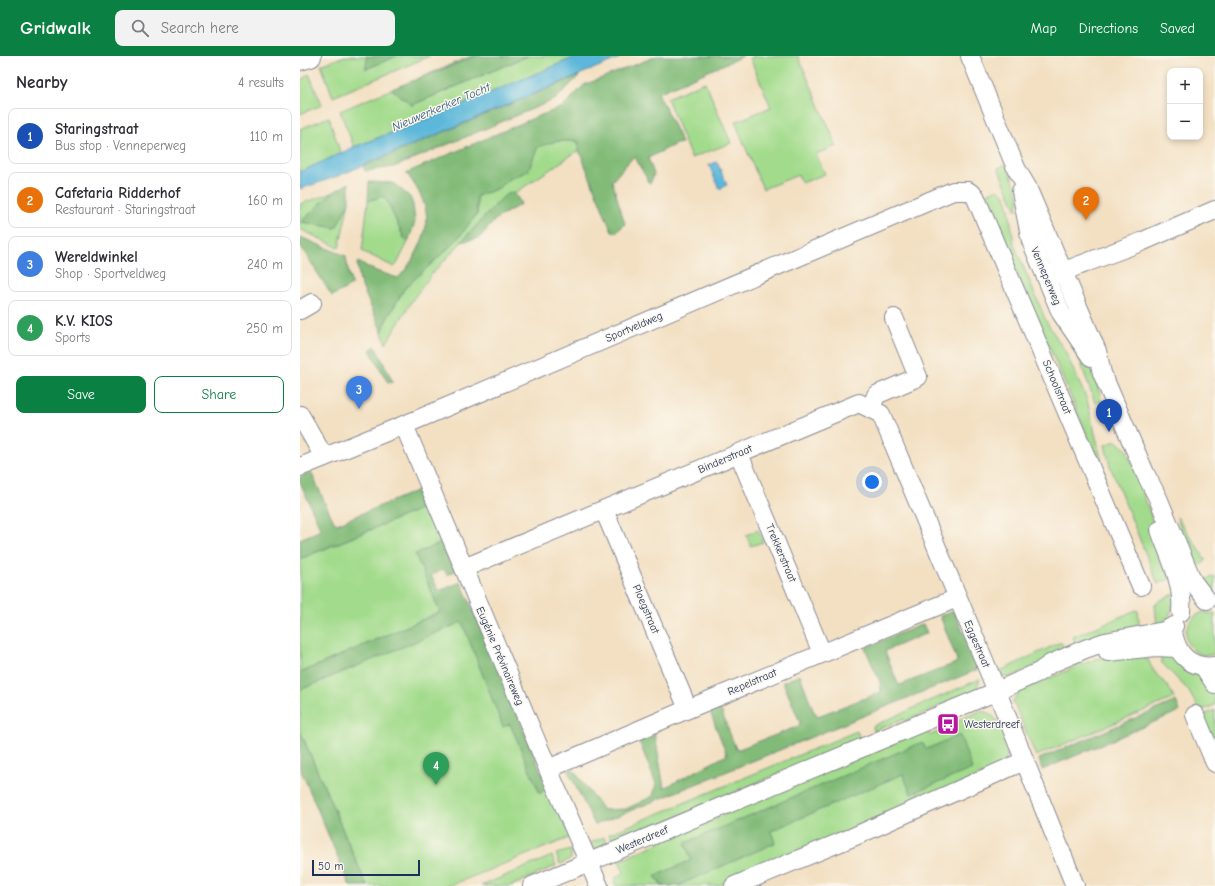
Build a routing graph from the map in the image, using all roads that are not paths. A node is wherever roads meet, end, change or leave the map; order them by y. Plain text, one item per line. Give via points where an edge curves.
1 (310, 56) edge
2 (970, 56) edge
3 (300, 59) edge
4 (968, 191) joint
5 (1215, 210) edge
6 (1054, 274) junction
7 (894, 318) dead end
8 (871, 409) junction
9 (300, 415) edge
10 (404, 425) junction
11 (739, 454) junction
12 (324, 457) junction
13 (300, 467) edge
14 (1145, 473) junction
15 (604, 510) junction
16 (464, 568) junction
17 (1141, 586) dead end
18 (957, 598) junction
19 (1211, 600) edge
20 (1178, 619) junction
21 (1177, 648) junction
22 (822, 653) junction
23 (1210, 666) edge
24 (1039, 672) junction
25 (1215, 684) edge
26 (995, 692) junction
27 (688, 709) junction
28 (1195, 715) dead end
29 (1024, 762) junction
30 (1215, 762) edge
31 (548, 769) junction
32 (589, 862) junction
33 (532, 886) edge
34 (599, 886) edge
35 (734, 886) edge
36 (1075, 886) edge

1 - 3 main road
2 - 6 street, Venneperweg via 1016,168 1031,241
4 - 10 street, Sportveldweg via 953,191
4 - 17 street, Schoolstraat via 975,196
5 - 6 street via 1141,242
6 - 14 street, Venneperweg via 1068,326 1102,373
7 - 8 street via 918,377 876,395
8 - 11 street, Binderstraat via 859,403
8 - 18 street, Eggestraat via 881,414
9 - 12 street
10 - 12 street, Sportveldweg
10 - 16 street, Eugénie Prévinaireweg
11 - 15 street, Binderstraat
11 - 22 street, Trekkerstraat
12 - 13 street, Sportveldweg
14 - 19 street, Venneperweg via 1193,582
14 - 20 street, Venneperweg via 1149,500 1180,588 1182,600
15 - 16 street, Binderstraat
15 - 27 street, Ploegstraat
16 - 31 street, Eugénie Prévinaireweg
18 - 22 street, Repelstraat
18 - 26 street, Eggestraat
19 - 20 street, Westerdreef via 1193,603
20 - 21 street, Venneperweg via 1174,637
20 - 24 street, Westerdreef via 1154,634 1105,642 1086,648 1050,664
21 - 23 street via 1188,661
21 - 24 street, Westerdreef via 1156,647 1108,652 1091,656 1055,672
22 - 27 street, Repelstraat
23 - 25 street
24 - 26 street, Westerdreef
26 - 29 street, Eggestraat
26 - 32 street, Westerdreef
27 - 31 street, Repelstraat
28 - 30 street
29 - 35 street via 853,838
29 - 36 street, Eggestraat
31 - 32 street, Eugénie Prévinaireweg
32 - 33 street, Westerdreef
32 - 34 street, Eugénie Prévinaireweg

